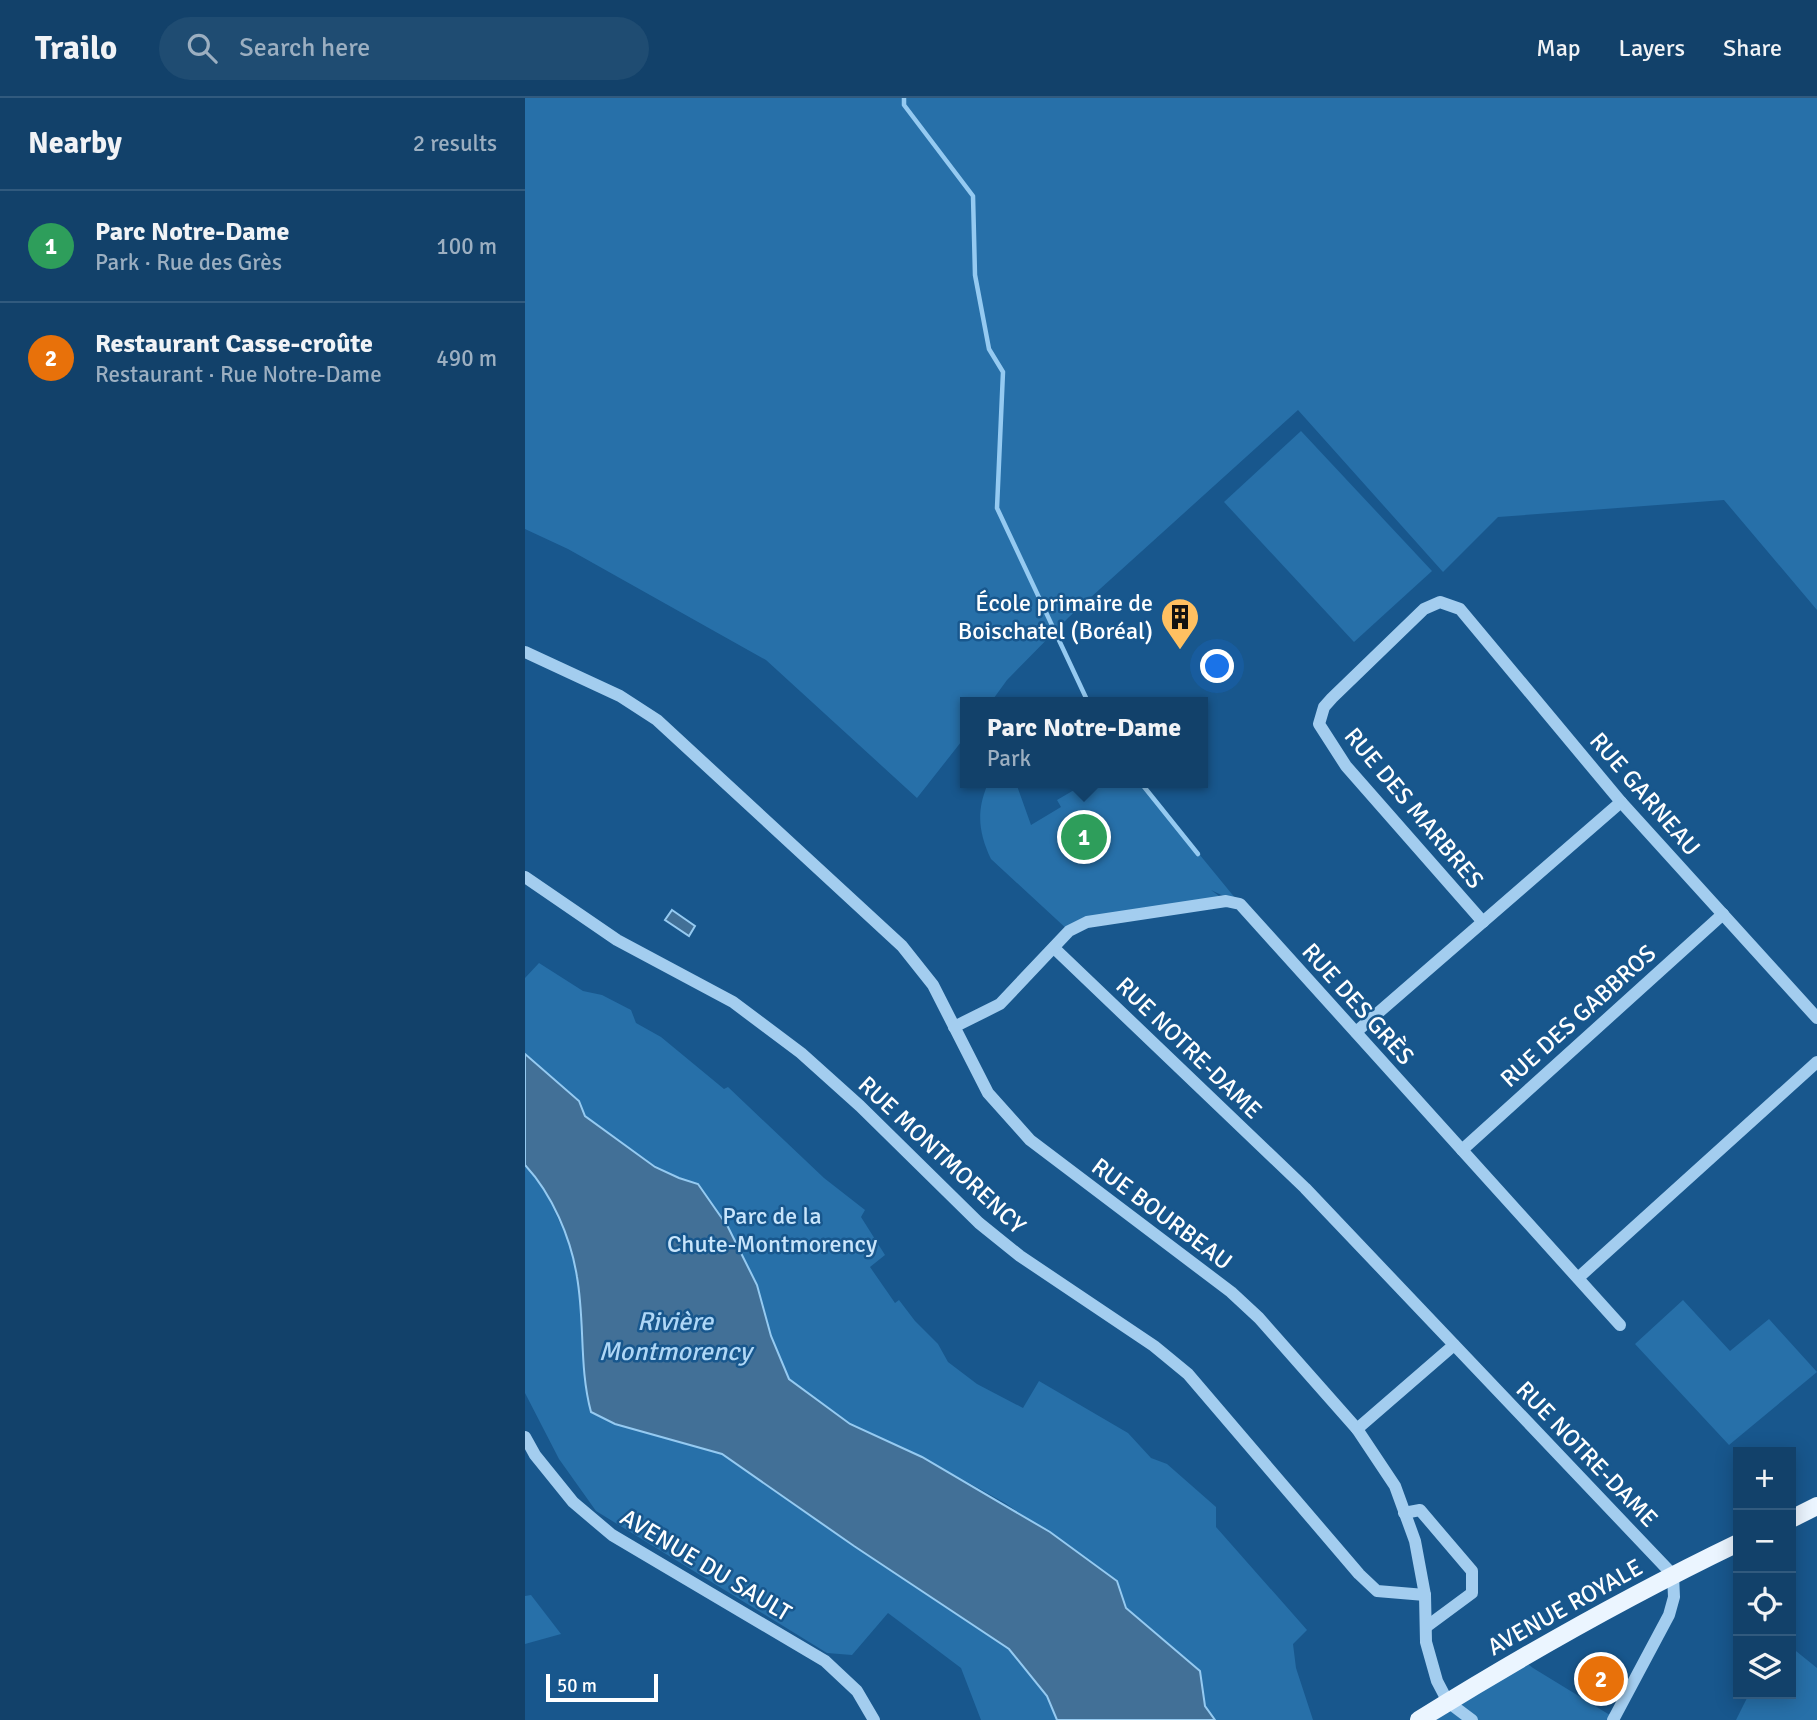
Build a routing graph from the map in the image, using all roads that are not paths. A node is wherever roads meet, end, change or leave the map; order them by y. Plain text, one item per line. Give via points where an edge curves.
1 (1440, 602) joint
2 (525, 652) edge
3 (1621, 802) junction
4 (525, 877) edge
5 (1723, 914) junction
6 (1483, 922) junction
7 (1054, 948) junction
8 (1817, 1018) edge
9 (954, 1027) junction
10 (1356, 1032) junction
11 (1817, 1062) edge
12 (1462, 1150) junction
13 (1578, 1278) junction
14 (1620, 1325) dead end
15 (1454, 1345) junction
16 (1357, 1429) junction
17 (525, 1437) edge
18 (1817, 1506) edge
19 (1404, 1513) junction
20 (1796, 1516) edge
21 (1733, 1546) edge
22 (1673, 1575) junction
23 (1425, 1595) junction
24 (1426, 1627) junction
25 (1448, 1702) junction
26 (874, 1720) edge
27 (1419, 1720) edge
28 (1471, 1720) edge
29 (1613, 1720) edge

1 - 3 street, RUE GARNEAU via 1460,609
1 - 6 street, RUE DES MARBRES via 1424,609 1324,706 1319,724 1346,766
2 - 9 street via 620,696 657,720 902,946 933,985
3 - 5 street, RUE GARNEAU
3 - 6 street
4 - 23 street, RUE MONTMORENCY via 617,940 733,1002 801,1053 979,1223 1188,1374 1377,1591
5 - 8 street, RUE GARNEAU
5 - 12 street, RUE DES GABBROS
6 - 10 street
7 - 9 street via 1000,1004
7 - 10 street, RUE DES GRÈS via 1069,931 1087,922 1226,901 1240,904
7 - 15 street, RUE NOTRE-DAME via 1305,1188
9 - 16 street, RUE BOURBEAU via 988,1094 1030,1140 1231,1292
10 - 12 street, RUE DES GRÈS
11 - 13 street
12 - 13 street, RUE DES GRÈS
13 - 14 street, RUE DES GRÈS
15 - 16 street
15 - 22 street, RUE NOTRE-DAME
16 - 19 street, RUE BOURBEAU via 1395,1486
17 - 26 street, AVENUE DU SAULT via 573,1502 612,1535 825,1661 857,1691
18 - 20 main road
19 - 23 street, RUE BOURBEAU via 1415,1541
19 - 24 street via 1420,1510 1472,1572 1472,1593
21 - 22 main road, AVENUE ROYALE
22 - 25 main road, AVENUE ROYALE
22 - 29 street via 1669,1615
23 - 24 street, RUE BOURBEAU
24 - 25 street, RUE BOURBEAU via 1437,1681
25 - 27 main road, AVENUE ROYALE
25 - 28 street, RUE BOURBEAU

